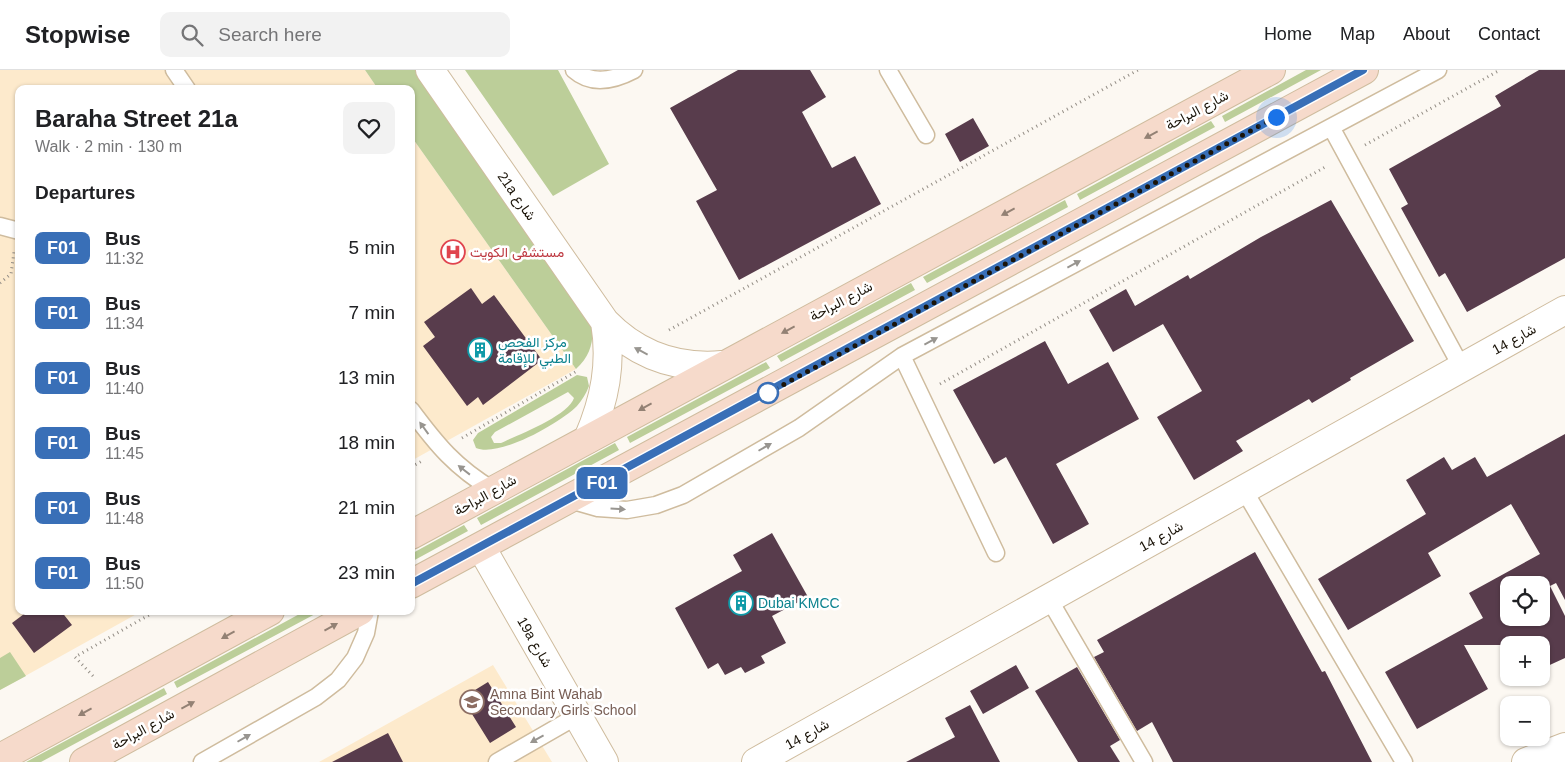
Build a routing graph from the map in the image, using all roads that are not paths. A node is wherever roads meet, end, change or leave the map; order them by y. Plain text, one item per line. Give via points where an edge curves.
1 (174, 70) edge
2 (430, 70) edge
3 (574, 70) edge
4 (634, 70) edge
5 (888, 70) edge
6 (1271, 70) edge
7 (1364, 70) edge
8 (1438, 70) edge
9 (184, 85) edge
10 (1331, 127) junction
11 (926, 135) dead end
12 (0, 226) edge
13 (15, 230) edge
14 (1565, 310) edge
15 (604, 322) junction
16 (902, 356) junction
17 (722, 365) junction
18 (1462, 368) junction
19 (415, 415) edge
20 (588, 438) junction
21 (493, 490) junction
22 (1244, 490) junction
23 (570, 500) junction
24 (415, 533) edge
25 (481, 547) junction
26 (996, 553) dead end
27 (415, 582) edge
28 (1049, 598) junction
29 (263, 615) edge
30 (353, 615) edge
31 (369, 615) edge
32 (577, 716) junction
33 (1565, 747) edge
34 (0, 758) edge
35 (84, 762) edge
36 (202, 762) edge
37 (496, 762) edge
38 (604, 762) edge
39 (756, 762) edge
40 (1144, 762) edge
41 (1404, 762) edge
42 (1526, 762) edge

1 - 9 lane
2 - 15 street, 21a شارع
3 - 4 lane via 594,80 611,80
5 - 11 lane
6 -> 17 street, شارع البراحة
7 - 23 street
8 - 10 lane
16 -> 10 lane
10 - 18 lane
12 - 13 lane
14 - 18 street, شارع 14
17 -> 15 street, 21a شارع via 687,366 669,362 636,348
15 - 20 street, 21a شارع via 608,353 603,397
23 -> 16 lane via 598,508 627,510 656,505 683,495 799,428
16 - 26 lane
17 -> 20 street, شارع البراحة
18 - 22 street, شارع 14
21 -> 19 lane via 442,450
20 - 21 street, شارع البراحة
21 - 24 street, شارع البراحة
22 - 28 street, شارع 14
22 - 41 lane
23 - 25 street
25 - 27 street
25 - 32 street, 19a شارع
28 - 39 street, شارع 14
28 - 40 lane
29 -> 34 street
35 -> 30 street, شارع البراحة
36 -> 31 lane via 316,697 338,680 355,658 366,633
32 -> 37 lane
32 - 38 street, 19a شارع
33 - 42 street

